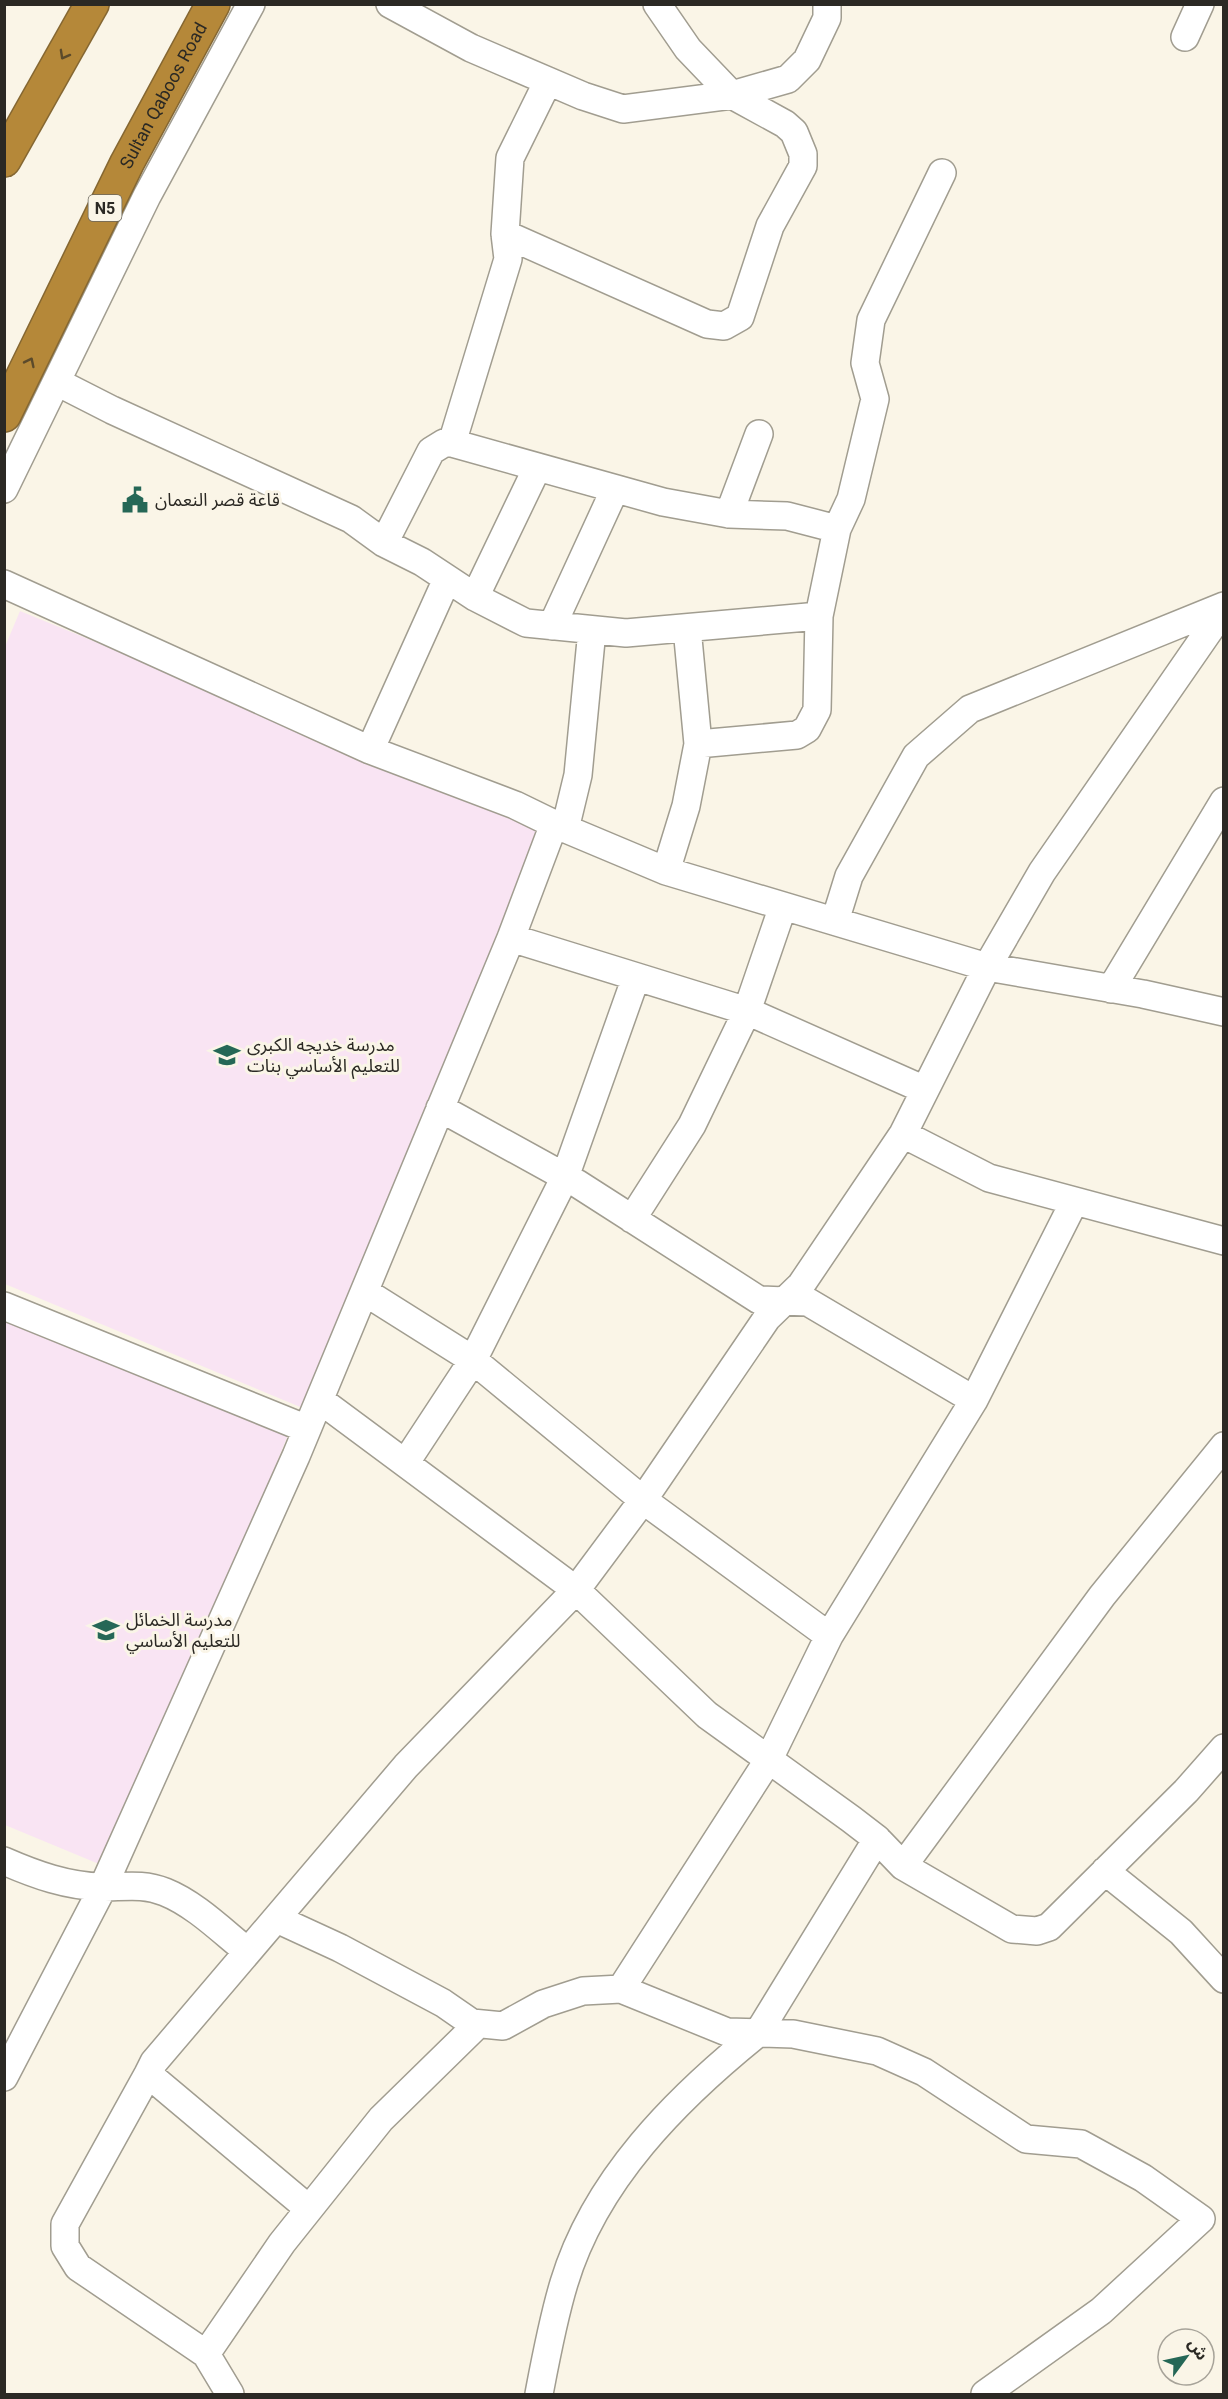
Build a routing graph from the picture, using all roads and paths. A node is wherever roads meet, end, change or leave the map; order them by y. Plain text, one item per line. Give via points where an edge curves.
1 (93, 4) edge
2 (213, 4) edge
3 (251, 4) edge
4 (390, 4) edge
5 (657, 4) edge
6 (827, 4) edge
7 (1200, 4) edge
8 (1185, 37) dead end
9 (548, 81) junction
10 (732, 95) junction
11 (4, 160) edge
12 (942, 173) dead end
13 (505, 234) junction
14 (57, 382) junction
15 (4, 415) edge
16 (759, 434) dead end
17 (452, 443) junction
18 (537, 468) junction
19 (4, 489) edge
20 (615, 489) junction
21 (729, 514) junction
22 (837, 529) junction
23 (384, 543) junction
24 (447, 579) junction
25 (4, 584) edge
26 (475, 597) junction
27 (1224, 607) edge
28 (819, 616) junction
29 (552, 626) junction
30 (687, 628) junction
31 (592, 630) junction
32 (698, 744) junction
33 (370, 750) junction
34 (1224, 801) edge
35 (560, 827) junction
36 (666, 871) junction
37 (783, 906) junction
38 (835, 921) junction
39 (511, 938) junction
40 (987, 967) junction
41 (636, 977) junction
42 (1111, 989) junction
43 (747, 1011) junction
44 (1223, 1012) edge
45 (926, 1090) junction
46 (440, 1108) junction
47 (903, 1134) junction
48 (565, 1177) junction
49 (1074, 1202) junction
50 (632, 1220) junction
51 (1224, 1241) edge
52 (365, 1292) junction
53 (785, 1301) junction
54 (4, 1306) edge
55 (473, 1359) junction
56 (320, 1400) junction
57 (974, 1400) junction
58 (307, 1429) junction
59 (1224, 1446) edge
60 (406, 1462) junction
61 (643, 1500) junction
62 (576, 1590) junction
63 (828, 1636) junction
64 (1224, 1748) edge
65 (769, 1759) junction
66 (877, 1839) junction
67 (4, 1861) edge
68 (903, 1866) junction
69 (1105, 1871) junction
70 (103, 1887) junction
71 (277, 1919) junction
72 (247, 1951) junction
73 (1224, 1979) edge
74 (621, 1989) junction
75 (478, 2024) junction
76 (758, 2033) junction
77 (148, 2074) junction
78 (4, 2077) edge
79 (309, 2209) junction
80 (206, 2354) junction
81 (230, 2394) edge
82 (539, 2394) edge
83 (985, 2394) edge

1 -> 11 highway
15 -> 2 highway, Sultan Qaboos Road / N5 via 127,163
3 - 14 street via 147,196
4 - 9 street via 471,48
5 - 10 street via 688,49
6 - 10 street via 827,18 807,60 788,79
7 - 8 street
9 - 10 street via 623,109
9 - 13 street via 510,158
10 - 13 street via 785,124 794,132 803,154 803,166 770,226 740,317 733,323 707,324
12 - 22 street via 871,320 865,363 876,399 851,499
13 - 17 street via 508,259
14 - 19 street
14 - 23 street via 351,519
16 - 21 street
17 - 18 street
17 - 23 street via 432,451
18 - 20 street
18 - 26 street
20 - 21 street
20 - 29 street
21 - 22 street via 787,516
22 - 28 street
23 - 24 street
24 - 26 street
24 - 33 street
25 - 33 street
26 - 29 street via 525,623
27 - 38 street via 970,709 916,756 849,876
27 - 40 street via 1042,872
28 - 30 street
28 - 32 street via 817,710 807,729 798,735
29 - 31 street
30 - 31 street via 626,633
30 - 32 street
31 - 35 street via 578,775
32 - 36 street via 686,806
33 - 35 street via 515,805
34 - 42 street
35 - 36 street
35 - 39 street
36 - 37 street
37 - 38 street
37 - 43 street
38 - 40 street
39 - 41 street
39 - 46 street
40 - 42 street
40 - 45 street
41 - 43 street
41 - 48 street
42 - 44 street
43 - 45 street
43 - 50 street via 692,1125
45 - 47 street
46 - 48 street
46 - 52 street
47 - 49 street via 989,1178
47 - 53 street via 801,1285
48 - 50 street
48 - 55 street
49 - 51 street
49 - 57 street
50 - 53 street via 759,1300
52 - 55 street
52 - 56 street
53 - 57 street via 808,1302
53 - 61 street via 767,1318
54 - 58 street
55 - 60 street
55 - 61 street
56 - 58 street
56 - 60 street
57 - 63 street
58 - 70 street
59 - 68 street via 1102,1596
60 - 62 street
61 - 62 street
61 - 63 street
62 - 65 street via 707,1715
62 - 71 street via 406,1766
63 - 65 street
64 - 69 street
65 - 66 street
65 - 74 street
66 - 68 street
66 - 76 street
67 - 70 street via 50,1879
68 - 69 street via 1012,1929 1024,1932 1049,1927
69 - 73 street via 1181,1932
70 - 72 street via 134,1884 165,1892
70 - 78 street
71 - 72 street
71 - 75 street via 340,1948
72 - 77 street
74 - 75 street via 583,1991 543,2004 502,2026
74 - 76 street via 727,2032
75 - 79 street via 381,2119
76 - 82 street via 730,2055 638,2146 593,2212 564,2282
76 - 83 street via 793,2034 877,2051 924,2072 1026,2139 1081,2144 1143,2178 1202,2219 1101,2311
77 - 79 street
77 - 80 street via 65,2224 65,2246 78,2267
79 - 80 street
80 - 81 street

